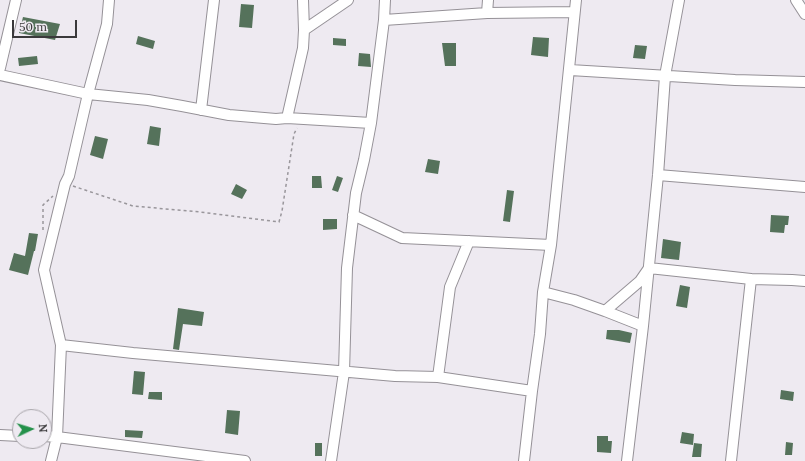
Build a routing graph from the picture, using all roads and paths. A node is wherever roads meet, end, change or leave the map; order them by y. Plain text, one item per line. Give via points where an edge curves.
1 (16, 0) edge
2 (109, 0) edge
3 (214, 0) edge
4 (303, 0) edge
5 (348, 0) edge
6 (385, 0) edge
7 (488, 0) edge
8 (576, 0) edge
9 (679, 0) edge
10 (796, 0) edge
11 (574, 12) junction
12 (487, 13) junction
13 (805, 14) edge
14 (384, 20) junction
15 (304, 30) junction
16 (0, 68) edge
17 (570, 70) junction
18 (0, 75) edge
19 (665, 76) junction
20 (805, 82) edge
21 (88, 94) junction
22 (201, 110) junction
23 (287, 118) junction
24 (302, 119) junction
25 (371, 123) junction
26 (658, 175) junction
27 (65, 184) junction
28 (805, 187) edge
29 (54, 194) dead end
30 (353, 215) junction
31 (44, 234) dead end
32 (469, 241) junction
33 (551, 245) junction
34 (649, 268) junction
35 (751, 279) junction
36 (805, 281) edge
37 (544, 292) junction
38 (605, 311) junction
39 (643, 326) junction
40 (61, 345) junction
41 (344, 372) junction
42 (438, 377) junction
43 (532, 391) junction
44 (0, 435) edge
45 (12, 436) edge
46 (52, 437) edge
47 (57, 437) junction
48 (51, 461) edge
49 (245, 461) edge
50 (331, 461) edge
51 (524, 461) edge
52 (627, 461) edge
53 (731, 461) edge

1 - 16 street
2 - 21 street via 107,24
3 - 22 street
4 - 15 street
5 - 15 street
6 - 14 street
7 - 12 street
8 - 11 street
9 - 19 street
10 - 13 street
11 - 12 street
11 - 17 street
12 - 14 street
14 - 25 street
15 - 23 street
17 - 19 street
17 - 33 street
18 - 21 street
19 - 20 street
19 - 26 street
21 - 22 street via 148,100
21 - 27 street
22 - 23 street via 229,115
23 - 24 street
24 - 25 street
24 - 27 path via 294,134 279,222 133,206
25 - 30 street
26 - 28 street
26 - 34 street
27 - 40 street via 44,270
29 - 31 path via 43,205
30 - 32 street via 402,238
30 - 41 street via 347,268
32 - 33 street
32 - 42 street via 450,287
33 - 37 street
34 - 35 street
34 - 38 street via 640,281
34 - 39 street
35 - 36 street
35 - 53 street
37 - 38 street
37 - 43 street
38 - 39 street
39 - 52 street
40 - 41 street
40 - 47 street
41 - 42 street
41 - 50 street
42 - 43 street
43 - 51 street
44 - 45 street
46 - 47 street
47 - 48 street
47 - 49 street

